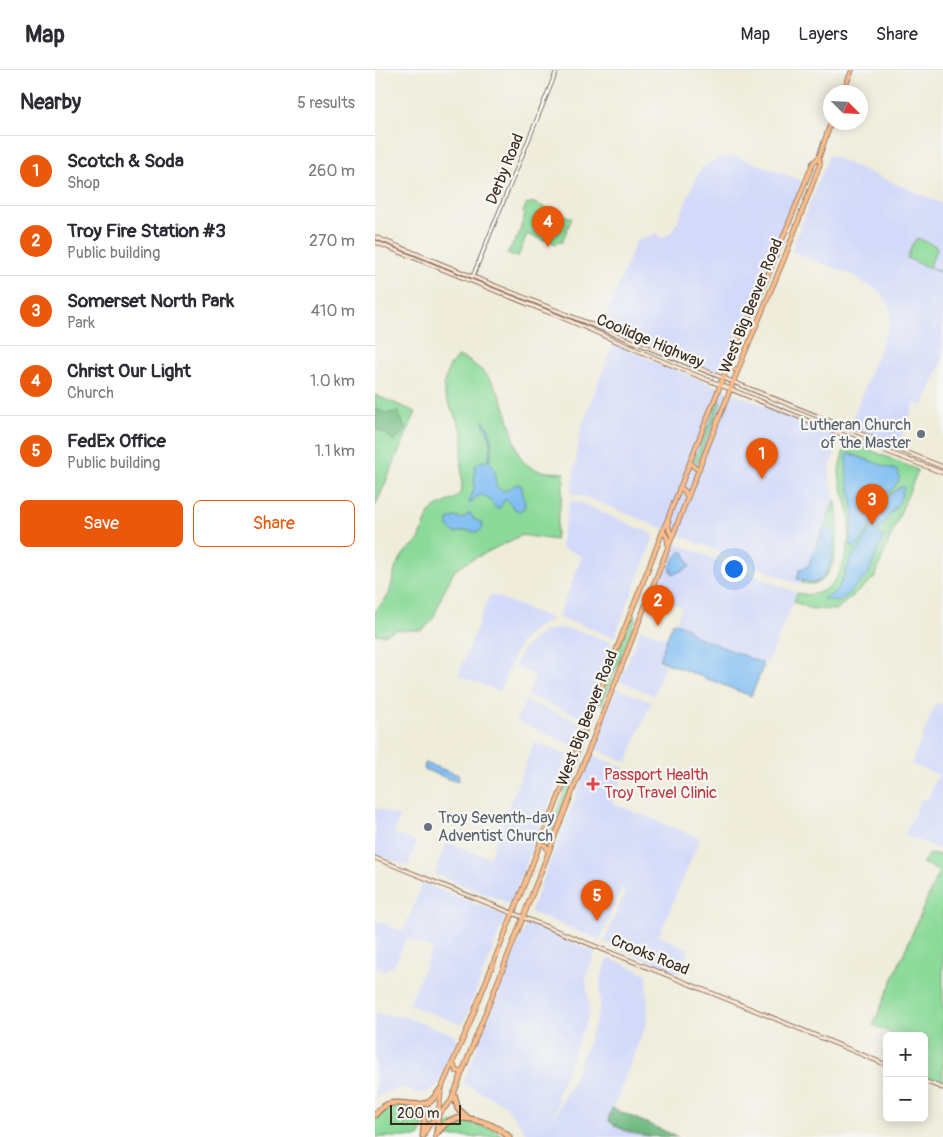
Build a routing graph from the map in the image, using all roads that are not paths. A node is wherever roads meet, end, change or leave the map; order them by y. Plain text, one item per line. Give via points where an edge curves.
1 (557, 70) edge
2 (851, 70) edge
3 (846, 85) edge
4 (828, 130) edge
5 (819, 157) junction
6 (806, 180) junction
7 (813, 185) junction
8 (375, 237) edge
9 (375, 242) edge
10 (778, 250) junction
11 (786, 254) junction
12 (473, 276) junction
13 (494, 284) junction
14 (491, 288) junction
15 (762, 290) junction
16 (769, 296) junction
17 (756, 302) junction
18 (763, 310) junction
19 (575, 317) junction
20 (570, 321) junction
21 (661, 353) junction
22 (656, 358) junction
23 (729, 363) junction
24 (699, 369) junction
25 (737, 370) junction
26 (696, 375) junction
27 (723, 378) junction
28 (733, 382) junction
29 (720, 385) junction
30 (730, 389) junction
31 (716, 396) junction
32 (767, 396) junction
33 (725, 402) junction
34 (762, 402) junction
35 (794, 407) junction
36 (789, 412) junction
37 (810, 414) junction
38 (805, 419) junction
39 (926, 460) junction
40 (690, 461) junction
41 (922, 465) junction
42 (700, 466) junction
43 (941, 466) edge
44 (935, 470) junction
45 (943, 473) edge
46 (679, 488) junction
47 (687, 497) junction
48 (667, 519) junction
49 (663, 531) junction
50 (672, 536) junction
51 (668, 546) junction
52 (639, 590) junction
53 (648, 596) junction
54 (631, 611) junction
55 (640, 617) junction
56 (595, 702) junction
57 (604, 709) junction
58 (587, 722) junction
59 (596, 729) junction
60 (546, 829) junction
61 (554, 835) junction
62 (540, 844) junction
63 (548, 852) junction
64 (375, 858) edge
65 (519, 897) junction
66 (528, 904) junction
67 (513, 912) junction
68 (523, 916) junction
69 (508, 926) junction
70 (516, 933) junction
71 (491, 967) junction
72 (500, 974) junction
73 (486, 980) junction
74 (495, 988) junction
75 (453, 1063) junction
76 (883, 1063) edge
77 (462, 1072) junction
78 (928, 1082) edge
79 (943, 1088) edge
80 (441, 1089) junction
81 (453, 1095) junction
82 (400, 1103) junction
83 (375, 1115) edge
84 (438, 1116) junction
85 (469, 1119) junction
86 (436, 1135) edge
87 (423, 1137) edge
88 (509, 1137) edge

1 - 12 street, Derby Road
2 - 3 main road
4 - 5 main road, West Big Beaver Road
5 - 6 main road, West Big Beaver Road
5 - 7 main road, West Big Beaver Road
6 - 7 main road
6 - 10 main road, West Big Beaver Road
7 - 11 main road, West Big Beaver Road
8 - 12 main road, Coolidge Highway
9 - 14 main road, Coolidge Highway
10 - 11 main road
10 - 15 main road, West Big Beaver Road
11 - 16 main road, West Big Beaver Road
12 - 13 main road, Coolidge Highway
13 - 14 main road
13 - 19 main road, Coolidge Highway
14 - 20 main road, Coolidge Highway
15 - 16 main road
15 - 17 main road, West Big Beaver Road
16 - 18 main road, West Big Beaver Road
17 - 18 main road
17 - 23 main road, West Big Beaver Road
18 - 25 main road, West Big Beaver Road
19 - 20 main road
19 - 21 main road, Coolidge Highway
20 - 22 main road, Coolidge Highway
21 - 22 main road
21 - 24 main road, Coolidge Highway
22 - 26 main road, Coolidge Highway
23 - 25 main road via 731,369
23 - 27 main road, West Big Beaver Road
24 - 26 main road
24 - 27 main road, Coolidge Highway
25 - 28 main road, West Big Beaver Road
26 - 29 main road, Coolidge Highway
27 - 28 main road, Coolidge Highway
27 - 29 main road, West Big Beaver Road
28 - 30 main road, West Big Beaver Road
28 - 32 main road, Coolidge Highway
29 - 30 main road, Coolidge Highway
29 - 31 main road, West Big Beaver Road
30 - 33 main road, West Big Beaver Road
30 - 34 main road, Coolidge Highway
31 - 33 main road
31 - 40 main road, West Big Beaver Road
32 - 34 main road
32 - 35 main road, Coolidge Highway
33 - 42 main road, West Big Beaver Road
34 - 36 main road, Coolidge Highway
35 - 36 main road
35 - 37 main road, Coolidge Highway
36 - 38 main road, Coolidge Highway
37 - 38 main road
37 - 39 main road, Coolidge Highway
38 - 41 main road, Coolidge Highway
39 - 41 main road
39 - 43 main road, Coolidge Highway
40 - 42 main road via 694,467
40 - 46 main road, West Big Beaver Road
41 - 44 main road, Coolidge Highway
42 - 47 main road, West Big Beaver Road
43 - 44 main road
44 - 45 main road, Coolidge Highway
46 - 47 main road
46 - 48 main road, West Big Beaver Road
47 - 50 main road, West Big Beaver Road
48 - 49 main road, West Big Beaver Road
48 - 50 main road
49 - 51 main road
49 - 52 main road, West Big Beaver Road
50 - 51 main road, West Big Beaver Road
51 - 53 main road, West Big Beaver Road
52 - 53 main road
52 - 54 main road, West Big Beaver Road
53 - 55 main road, West Big Beaver Road
54 - 55 main road
54 - 56 main road, West Big Beaver Road
55 - 57 main road, West Big Beaver Road
56 - 57 main road
56 - 58 main road, West Big Beaver Road
57 - 59 main road, West Big Beaver Road
58 - 59 main road
58 - 60 main road, West Big Beaver Road
59 - 61 main road, West Big Beaver Road
60 - 61 main road
60 - 62 main road, West Big Beaver Road
61 - 63 main road, West Big Beaver Road
62 - 63 main road via 546,846
62 - 65 main road, West Big Beaver Road
63 - 66 main road, West Big Beaver Road
64 - 67 main road, Crooks Road
65 - 66 main road
65 - 67 main road, West Big Beaver Road
66 - 68 main road, West Big Beaver Road
67 - 68 main road, Crooks Road
67 - 69 main road, West Big Beaver Road
68 - 70 main road, West Big Beaver Road
68 - 76 main road, Crooks Road
69 - 70 main road via 513,927
69 - 71 main road, West Big Beaver Road
70 - 72 main road, West Big Beaver Road
71 - 72 main road
71 - 73 main road, West Big Beaver Road
72 - 74 main road, West Big Beaver Road
73 - 74 main road
73 - 75 main road, West Big Beaver Road
74 - 77 main road, West Big Beaver Road
75 - 77 main road via 456,1071
75 - 80 main road, West Big Beaver Road
77 - 81 main road, West Big Beaver Road
78 - 79 main road
80 - 82 highway via 428,1103
80 - 84 main road, West Big Beaver Road
81 - 84 main road, West Big Beaver Road
81 - 85 highway via 459,1109
82 - 83 highway via 388,1104
82 - 87 highway via 414,1106 421,1112 425,1122
84 - 86 main road, West Big Beaver Road
84 - 87 main road, West Big Beaver Road
85 - 86 highway via 450,1120
85 - 88 highway via 497,1128

